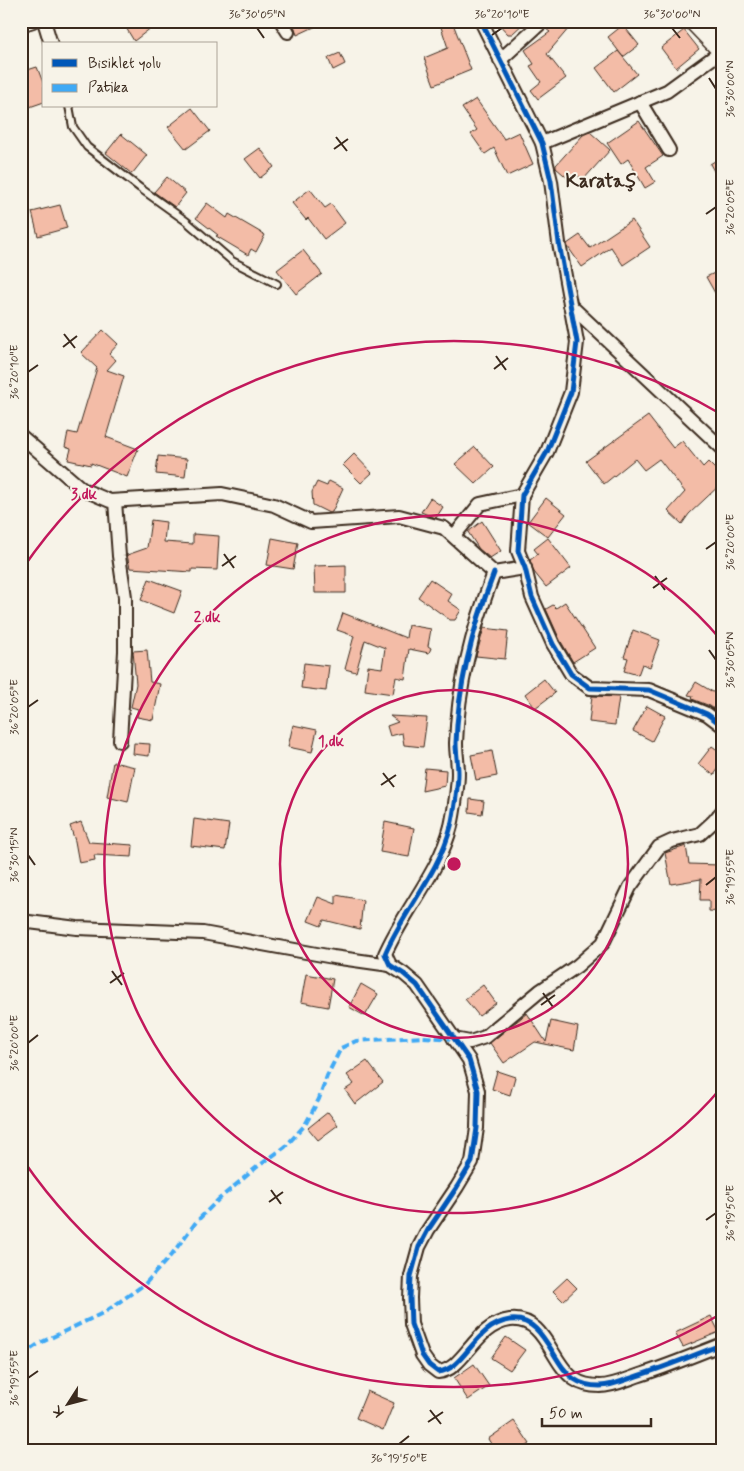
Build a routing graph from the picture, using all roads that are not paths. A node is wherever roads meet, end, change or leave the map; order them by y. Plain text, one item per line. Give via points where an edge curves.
1 (33, 21) edge
2 (44, 21) edge
3 (280, 21) edge
4 (481, 21) edge
5 (543, 21) edge
6 (21, 25) edge
7 (700, 25) edge
8 (288, 32) dead end
9 (50, 42) edge
10 (723, 52) edge
11 (500, 60) junction
12 (640, 102) junction
13 (69, 108) edge
14 (542, 143) junction
15 (669, 150) dead end
16 (277, 284) dead end
17 (570, 306) junction
18 (21, 436) edge
19 (723, 448) edge
20 (522, 495) junction
21 (115, 501) junction
22 (454, 536) junction
23 (526, 568) junction
24 (494, 573) junction
25 (723, 726) edge
26 (120, 741) dead end
27 (723, 810) edge
28 (21, 921) edge
29 (390, 965) junction
30 (454, 1039) junction
31 (723, 1344) edge

1 - 6 street
2 - 9 street
3 - 8 street
4 - 11 street
5 - 11 street
7 - 10 street
10 - 12 street via 667,91
11 - 14 street
12 - 14 street
12 - 15 street
13 - 16 lane via 73,127 87,147 186,221 232,262
14 - 17 street
17 - 19 street
17 - 20 street via 577,342 571,392 547,452
18 - 21 street via 82,489
20 - 22 street via 480,504
20 - 23 street via 518,551
21 - 22 street via 222,494 274,505 311,522 399,516 444,528
21 - 26 street via 125,597
22 - 24 street
23 - 24 street
23 - 25 street via 532,597 553,644 571,674 590,688 649,690 707,714
24 - 29 street via 481,607 463,677 456,743 458,774 451,826 426,883 391,940 385,954
27 - 30 street via 700,834 659,847 630,887 603,943 577,966 540,991 485,1037 470,1042
28 - 29 street via 77,928 203,934
29 - 30 street via 417,985
30 - 31 street via 469,1060 478,1091 476,1128 472,1162 428,1230 419,1247 411,1276 411,1324 429,1365 438,1372 444,1372 466,1353 481,1334 492,1326 511,1320 536,1328 574,1379 601,1386

